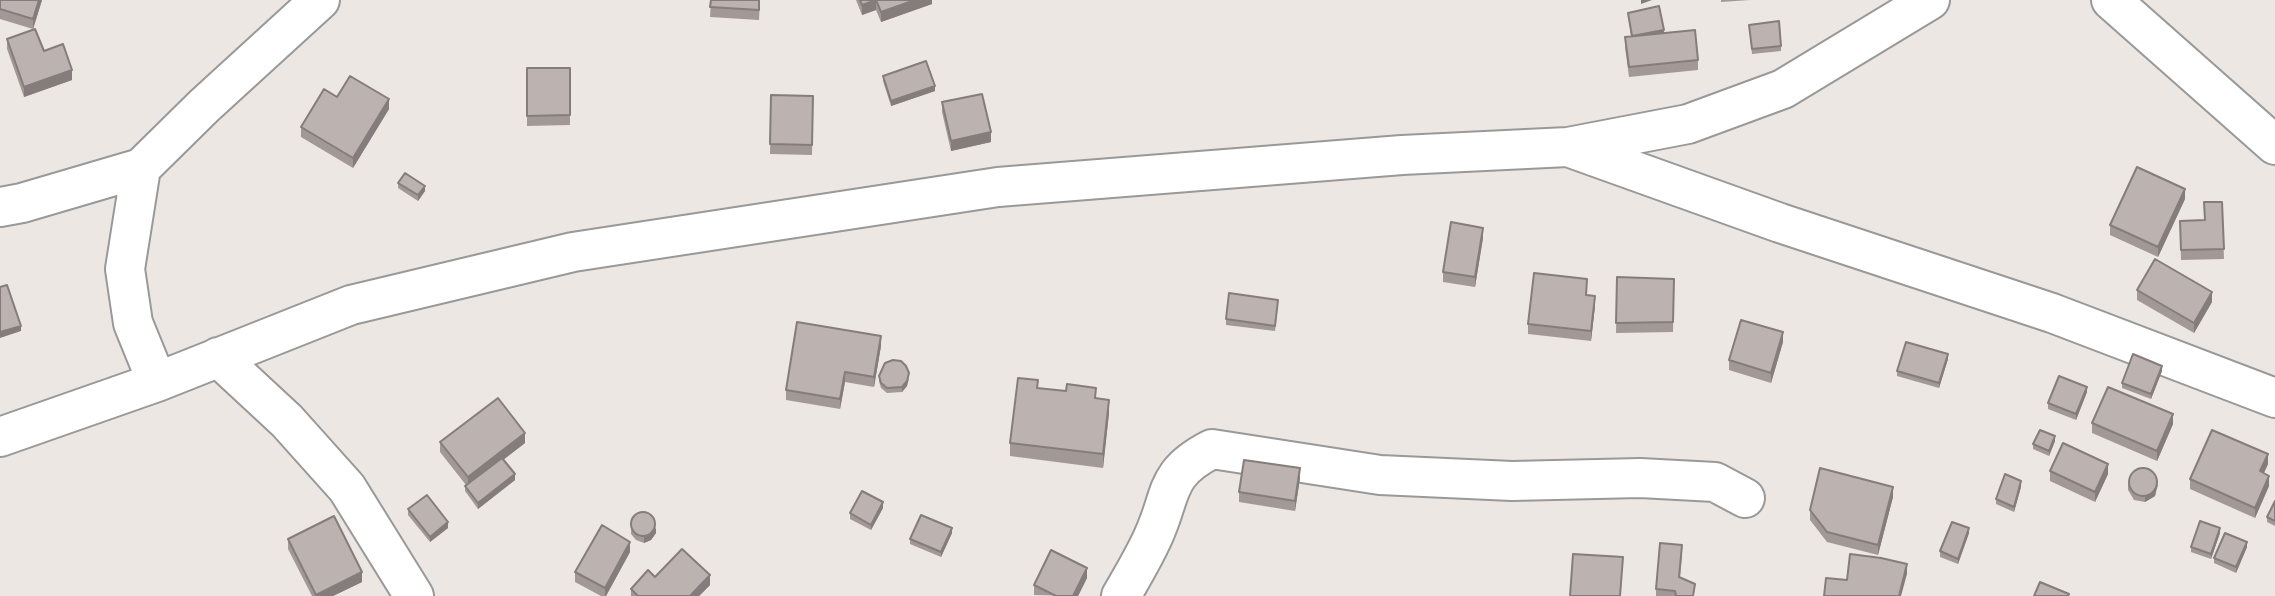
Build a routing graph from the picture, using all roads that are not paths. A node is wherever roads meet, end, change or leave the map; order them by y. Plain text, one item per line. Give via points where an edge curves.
1 (320, 0) edge
2 (1930, 0) edge
3 (2111, 0) edge
4 (2275, 145) edge
5 (1568, 147) junction
6 (141, 168) junction
7 (0, 207) edge
8 (218, 357) junction
9 (157, 382) junction
10 (2275, 398) edge
11 (0, 437) edge
12 (1745, 498) dead end
13 (414, 596) edge
14 (1121, 596) edge

1 - 6 street
2 - 5 street via 1783,89 1688,124
3 - 4 street
5 - 8 street via 1402,155 998,187 573,251 351,305
5 - 10 street via 2052,313
6 - 7 street
6 - 9 street via 125,269 133,323
8 - 9 street
8 - 13 street via 288,421 347,488
9 - 11 street
12 - 14 street via 1715,482 1380,475 1212,449 1183,467 1170,485 1154,536

